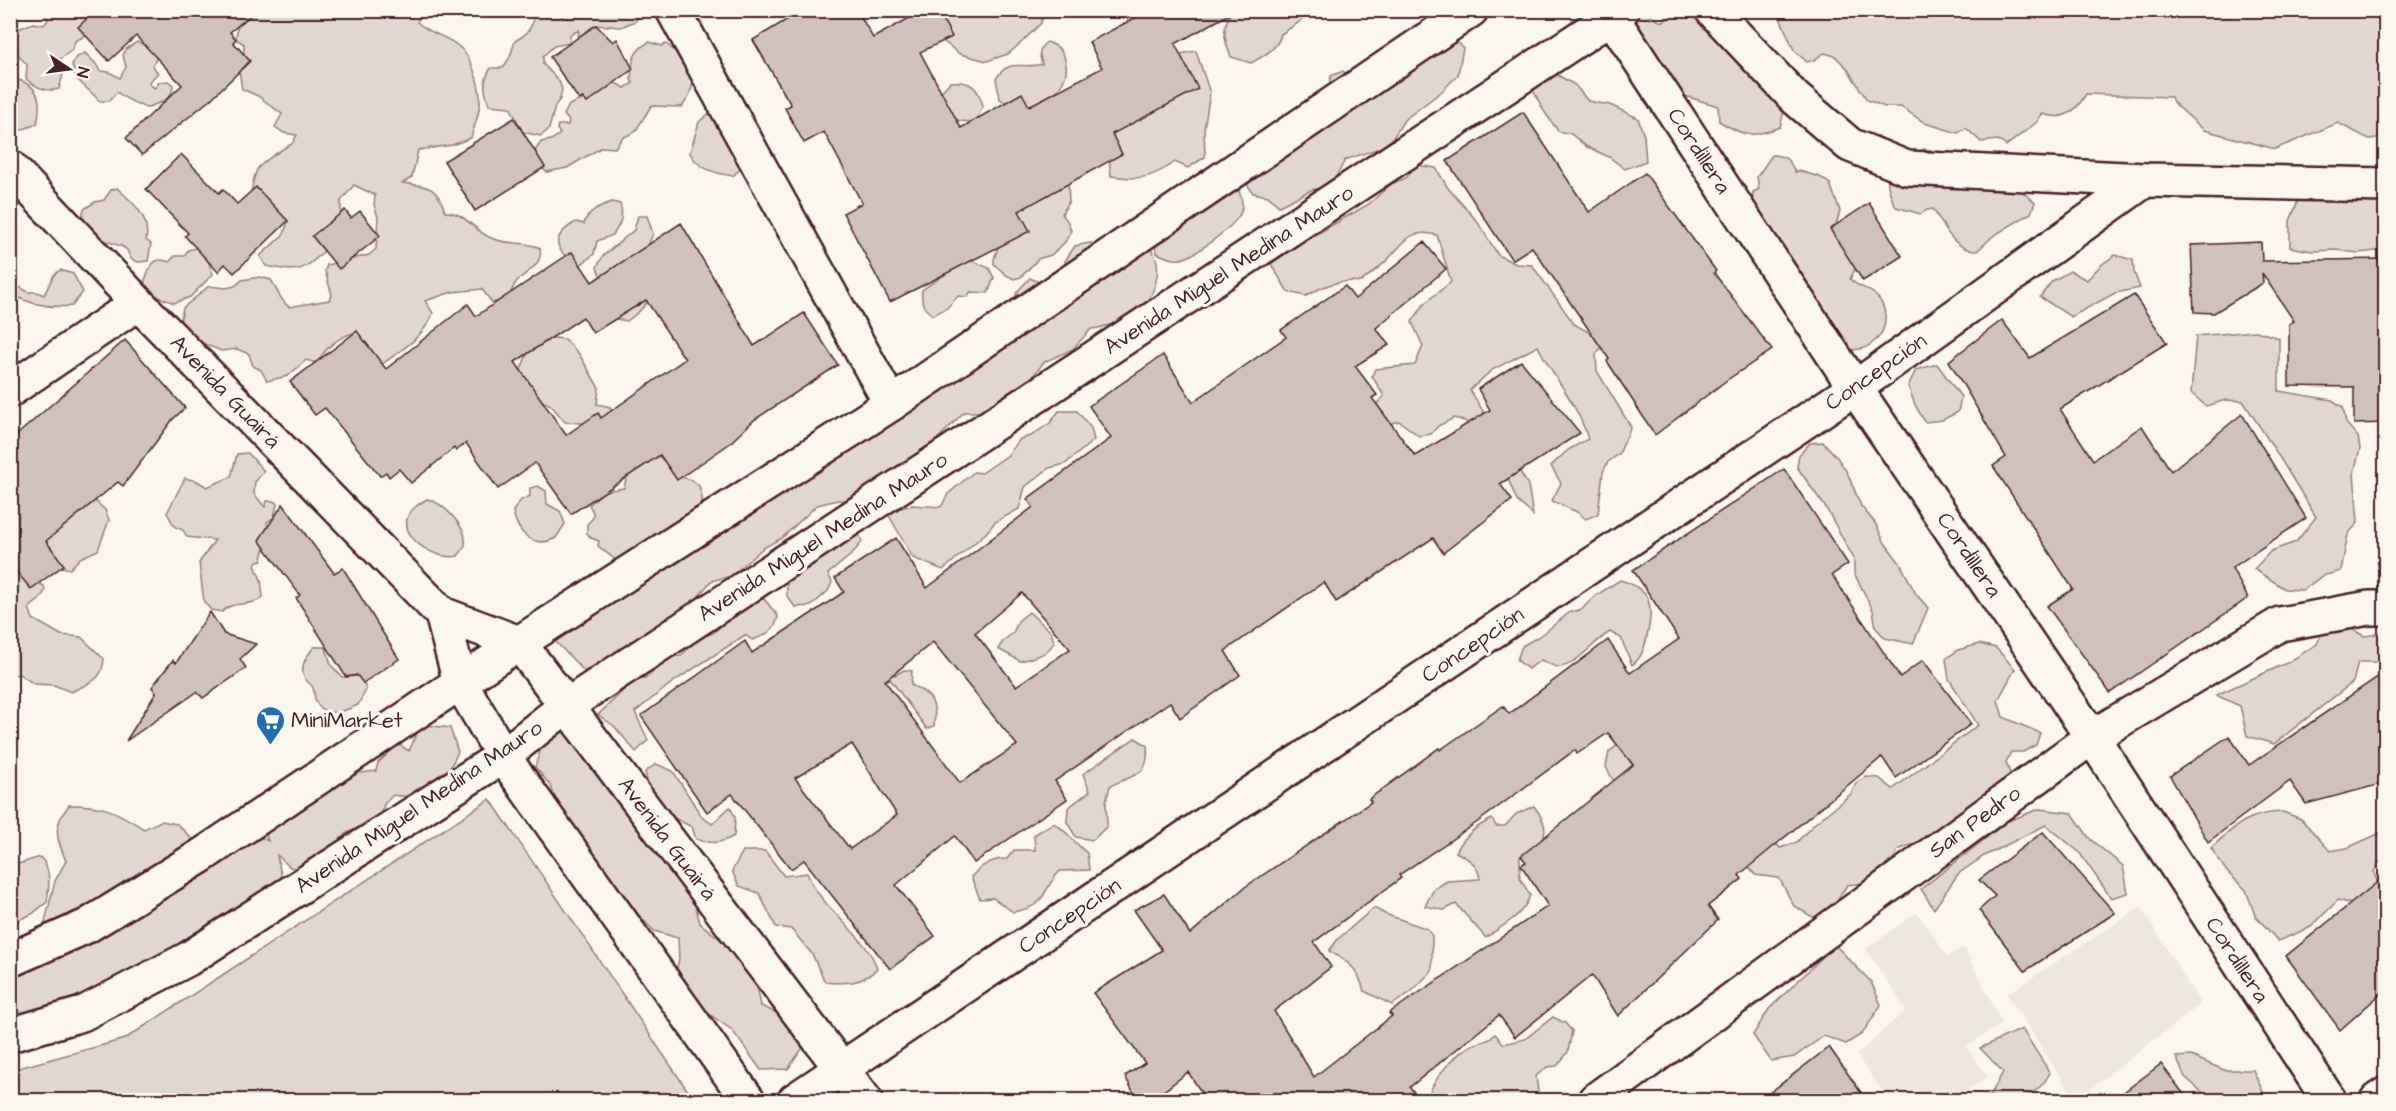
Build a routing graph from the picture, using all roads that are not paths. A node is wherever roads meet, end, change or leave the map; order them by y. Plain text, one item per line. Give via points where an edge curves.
1 (673, 10) edge
2 (1471, 10) edge
3 (1712, 10) edge
4 (1614, 13) edge
5 (10, 167) edge
6 (2145, 180) junction
7 (2385, 185) edge
8 (138, 303) junction
9 (1855, 388) junction
10 (10, 390) edge
11 (891, 405) junction
12 (2385, 608) edge
13 (442, 614) junction
14 (519, 643) junction
15 (460, 682) junction
16 (567, 706) junction
17 (2092, 737) junction
18 (503, 756) junction
19 (10, 960) edge
20 (10, 1035) edge
21 (842, 1069) junction
22 (2385, 1094) edge
23 (748, 1101) edge
24 (795, 1101) edge
25 (865, 1101) edge
26 (1595, 1101) edge
27 (2329, 1101) edge
28 (2377, 1101) edge

1 - 11 street
2 - 11 street
3 - 6 street via 1795,98 1850,145 1907,168
4 - 9 street, Cordillera
4 - 16 street, Avenida Miguel Medina Mauro
5 - 8 street, Avenida Guairá
6 - 7 street
6 - 9 street, Concepción
8 - 10 street
8 - 13 street, Avenida Guairá
9 - 17 street, Cordillera
9 - 21 street, Concepción
11 - 14 street
12 - 17 street, San Pedro via 2280,624
13 - 14 street, Avenida Guairá
13 - 15 street, Avenida Guairá
14 - 15 street
14 - 16 street, Avenida Guairá
15 - 18 street, Avenida Guairá
15 - 19 street via 201,856 87,926
16 - 18 street, Avenida Miguel Medina Mauro
16 - 21 street, Avenida Guairá
17 - 26 street, San Pedro
17 - 27 street, Cordillera
18 - 20 street, Avenida Miguel Medina Mauro via 188,959 82,1014
18 - 23 street, Avenida Guairá
21 - 24 street, Concepción
21 - 25 street, Avenida Guairá
22 - 28 street

